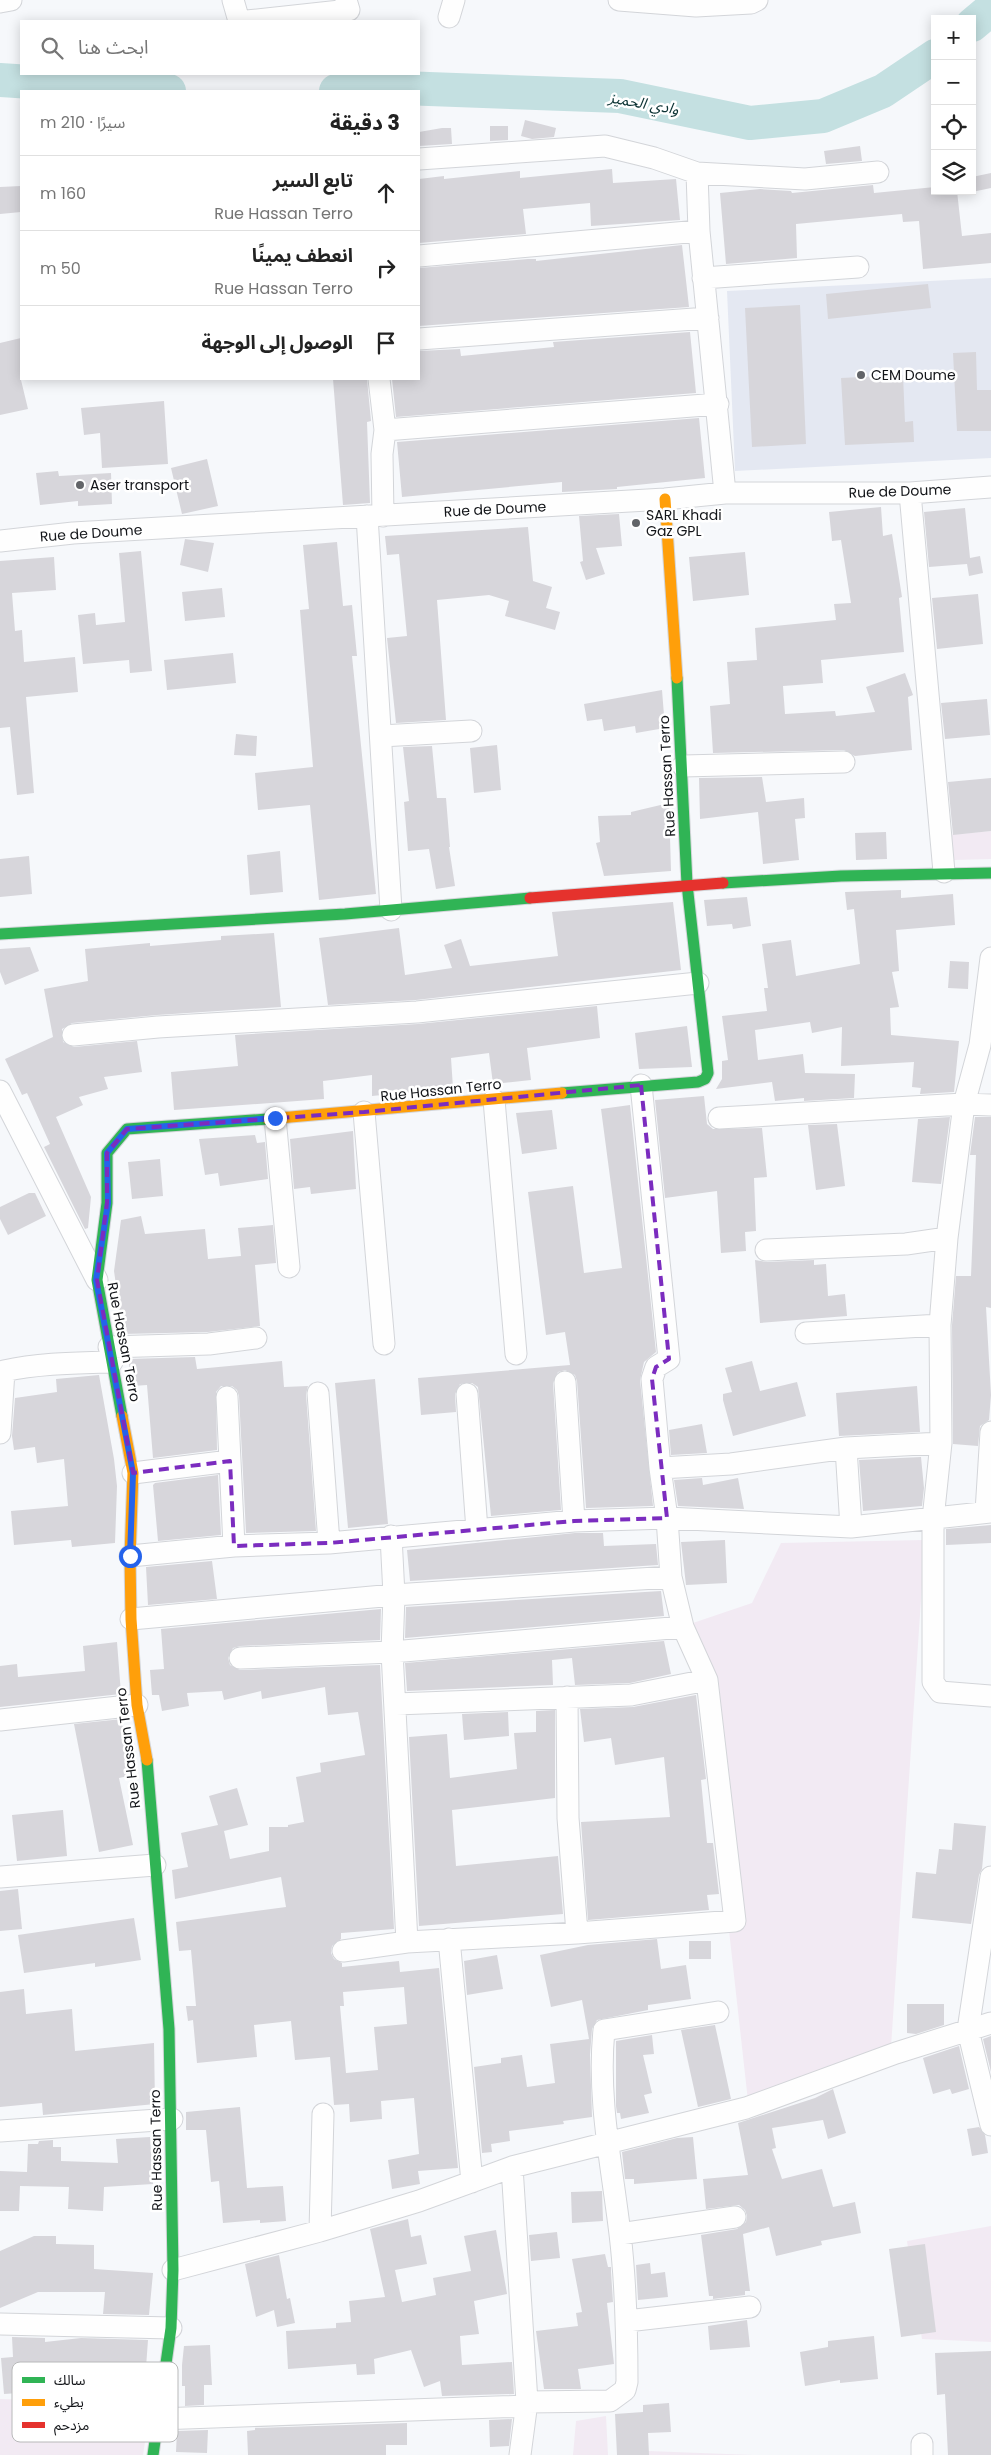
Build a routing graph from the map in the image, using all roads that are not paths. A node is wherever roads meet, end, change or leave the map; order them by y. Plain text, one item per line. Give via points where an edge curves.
1 (11, 0) edge
2 (233, 0) edge
3 (346, 0) edge
4 (619, 0) edge
5 (752, 1) edge
6 (0, 2) edge
7 (239, 20) edge
8 (256, 20) edge
9 (420, 159) edge
10 (878, 172) dead end
11 (697, 174) junction
12 (699, 231) junction
13 (420, 256) edge
14 (858, 267) dead end
15 (704, 278) junction
16 (708, 318) junction
17 (420, 339) edge
18 (379, 380) edge
19 (718, 404) junction
20 (385, 430) junction
21 (991, 487) edge
22 (910, 493) junction
23 (725, 494) junction
24 (665, 499) junction
25 (375, 516) junction
26 (0, 541) edge
27 (471, 731) dead end
28 (381, 736) junction
29 (844, 762) dead end
30 (683, 766) junction
31 (944, 872) junction
32 (991, 873) edge
33 (687, 884) junction
34 (391, 910) junction
35 (0, 934) edge
36 (991, 958) edge
37 (698, 983) junction
38 (73, 1036) dead end
39 (641, 1085) junction
40 (0, 1091) edge
41 (494, 1100) junction
42 (964, 1104) junction
43 (991, 1105) edge
44 (364, 1112) junction
45 (275, 1118) junction
46 (719, 1118) dead end
47 (947, 1238) junction
48 (766, 1250) dead end
49 (289, 1267) dead end
50 (96, 1280) junction
51 (940, 1325) junction
52 (806, 1334) dead end
53 (256, 1338) dead end
54 (384, 1344) dead end
55 (516, 1354) dead end
56 (111, 1355) junction
57 (2, 1371) edge
58 (565, 1382) dead end
59 (318, 1393) dead end
60 (467, 1394) dead end
61 (227, 1397) dead end
62 (991, 1432) edge
63 (0, 1433) edge
64 (941, 1443) junction
65 (846, 1448) junction
66 (230, 1461) junction
67 (660, 1468) junction
68 (133, 1473) junction
69 (988, 1512) edge
70 (667, 1518) junction
71 (933, 1519) junction
72 (574, 1521) junction
73 (852, 1527) junction
74 (477, 1530) junction
75 (391, 1536) junction
76 (329, 1543) junction
77 (234, 1546) junction
78 (130, 1556) junction
79 (671, 1576) junction
80 (394, 1595) junction
81 (131, 1619) junction
82 (683, 1627) junction
83 (392, 1652) junction
84 (240, 1658) dead end
85 (707, 1680) junction
86 (991, 1696) edge
87 (567, 1697) junction
88 (396, 1704) junction
89 (137, 1705) junction
90 (0, 1720) edge
91 (155, 1865) junction
92 (0, 1877) edge
93 (991, 1877) edge
94 (577, 1933) junction
95 (449, 1940) junction
96 (407, 1942) junction
97 (343, 1951) dead end
98 (718, 2012) dead end
99 (991, 2023) edge
100 (968, 2030) junction
101 (323, 2114) dead end
102 (172, 2119) junction
103 (991, 2125) edge
104 (0, 2131) edge
105 (607, 2145) junction
106 (512, 2167) junction
107 (472, 2182) junction
108 (735, 2217) dead end
109 (320, 2231) junction
110 (620, 2234) junction
111 (173, 2270) junction
112 (750, 2307) dead end
113 (628, 2321) junction
114 (0, 2324) edge
115 (171, 2328) junction
116 (166, 2362) edge
117 (527, 2404) junction
118 (178, 2418) edge
119 (155, 2442) edge
120 (153, 2455) edge
121 (520, 2455) edge

1 - 6 street
2 - 7 street
3 - 8 street via 349,10
4 - 5 street via 696,6
9 - 11 street via 605,146 654,158
10 - 11 street via 805,179
11 - 12 street
12 - 13 street
12 - 15 street
14 - 15 street
15 - 16 street
16 - 17 street
16 - 19 street
18 - 20 street
19 - 20 street
19 - 23 street
20 - 25 street
21 - 22 street, Rue de Doume
22 - 23 street, Rue de Doume
22 - 31 street
23 - 24 street, Rue de Doume
24 - 25 street, Rue de Doume
24 - 30 street, Rue Hassan Terro
25 - 26 street, Rue de Doume via 73,533
25 - 28 street
27 - 28 street
28 - 34 street
29 - 30 street
30 - 33 street, Rue Hassan Terro
31 - 32 street
31 - 33 street
33 - 34 street
33 - 37 street, Rue Hassan Terro
34 - 35 street
36 - 42 street via 980,1045
37 - 38 street via 417,1012 158,1027
37 - 39 street, Rue Hassan Terro via 708,1073 698,1082
39 - 41 street, Rue Hassan Terro
39 - 67 street via 668,1359 656,1367 652,1379
40 - 50 street
41 - 44 street, Rue Hassan Terro
41 - 55 street
42 - 43 street
42 - 46 street
42 - 47 street
44 - 45 street, Rue Hassan Terro
44 - 54 street
45 - 49 street
45 - 50 street, Rue Hassan Terro via 127,1129 107,1153 108,1203
47 - 48 street via 906,1244
47 - 51 street
50 - 56 street, Rue Hassan Terro
51 - 52 street
51 - 64 street
53 - 56 street
56 - 57 street
56 - 68 street, Rue Hassan Terro
57 - 63 street
58 - 72 street
59 - 76 street
60 - 74 street
61 - 66 street
62 - 69 street
64 - 65 street
64 - 71 street
65 - 67 street via 731,1464
65 - 73 street
66 - 68 street
66 - 77 street
67 - 70 street
68 - 78 street, Rue Hassan Terro
69 - 71 street
70 - 72 street
70 - 73 street
70 - 79 street
71 - 73 street
71 - 86 street via 933,1682 940,1692
72 - 74 street
74 - 75 street
75 - 76 street
75 - 80 street
76 - 77 street
77 - 78 street
78 - 81 street, Rue Hassan Terro
79 - 80 street
79 - 82 street
80 - 81 street
80 - 83 street
81 - 89 street, Rue Hassan Terro
82 - 83 street
82 - 85 street
83 - 84 street
83 - 88 street
85 - 87 street via 631,1695
85 - 94 street via 735,1921
87 - 88 street
87 - 94 street via 568,1818
88 - 96 street
89 - 90 street
89 - 91 street, Rue Hassan Terro via 149,1771
91 - 92 street
91 - 102 street, Rue Hassan Terro via 169,2029
93 - 100 street
94 - 95 street
95 - 96 street
95 - 107 street
96 - 97 street
98 - 105 street via 604,2030 601,2057
99 - 100 street
100 - 103 street
100 - 105 street via 746,2108
101 - 109 street
102 - 104 street
102 - 111 street, Rue Hassan Terro
105 - 106 street
105 - 110 street
106 - 107 street
106 - 117 street
107 - 109 street
108 - 110 street
109 - 111 street
110 - 113 street
111 - 115 street, Rue Hassan Terro
112 - 113 street
113 - 117 street via 627,2382 625,2390 618,2396 610,2401
114 - 115 street
115 - 116 street, Rue Hassan Terro
117 - 118 street
117 - 121 street
119 - 120 street, Rue Hassan Terro

